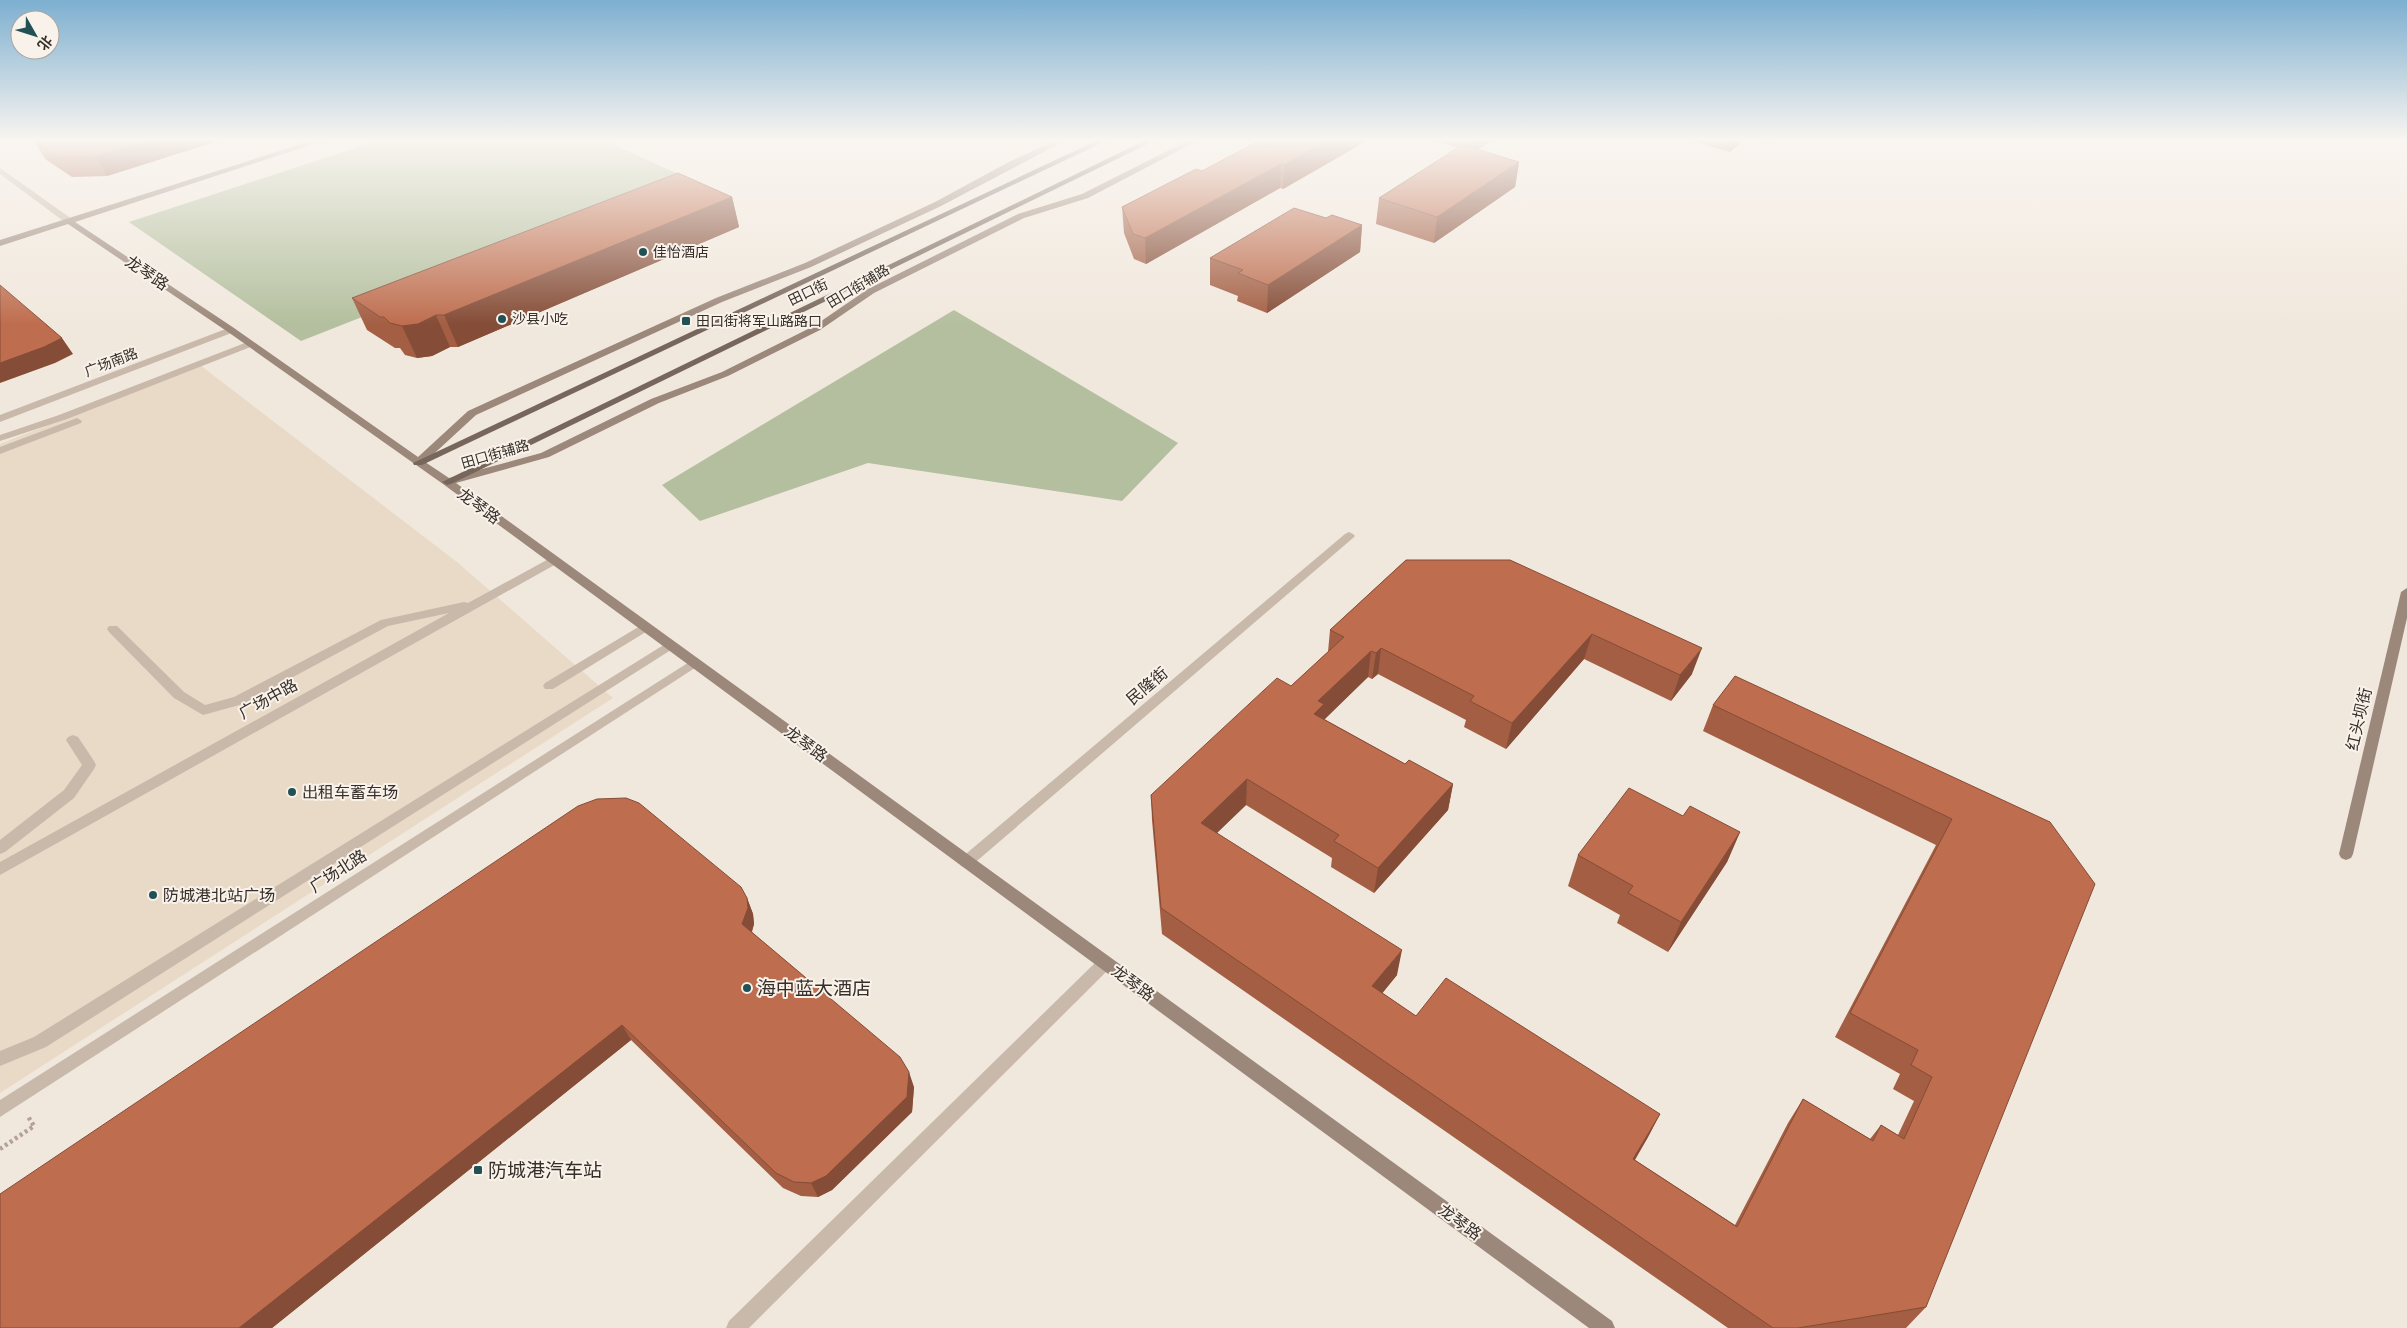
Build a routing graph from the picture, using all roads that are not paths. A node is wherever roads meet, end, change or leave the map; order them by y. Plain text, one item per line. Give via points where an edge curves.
1 (42, 201) edge
2 (133, 201) edge
3 (944, 201) edge
4 (977, 201) edge
5 (1029, 201) edge
6 (1070, 201) edge
7 (69, 221) junction
8 (0, 243) edge
9 (231, 330) junction
10 (250, 344) junction
11 (155, 381) junction
12 (0, 419) edge
13 (0, 438) edge
14 (0, 452) edge
15 (418, 463) junction
16 (447, 482) junction
17 (1349, 536) dead end
18 (554, 560) junction
19 (2407, 592) edge
20 (479, 602) junction
21 (645, 627) junction
22 (113, 629) dead end
23 (670, 645) junction
24 (694, 663) junction
25 (549, 686) dead end
26 (72, 740) dead end
27 (0, 848) edge
28 (2346, 854) dead end
29 (966, 862) junction
30 (0, 869) edge
31 (1105, 963) junction
32 (0, 1059) edge
33 (0, 1109) edge
34 (736, 1328) edge
35 (1605, 1328) edge

1 - 7 street, 龙琴路
2 - 7 street
3 - 15 street, 田口街辅路 via 808,265 719,300 472,413
4 - 15 main road, 田口街
5 - 16 main road, 田口街
6 - 16 street, 田口街辅路 via 1021,216 871,291 817,328 725,374 655,401 545,455
7 - 8 street
7 - 9 street, 龙琴路
9 - 10 street, 龙琴路
9 - 12 street, 广场南路
10 - 11 street
10 - 15 street, 龙琴路
11 - 13 street
11 - 14 street via 79,420
15 - 16 street, 龙琴路
16 - 18 street, 龙琴路
17 - 29 street, 民隆街
18 - 20 street, 广场中路
18 - 21 street, 龙琴路
19 - 28 street, 红头坝街
20 - 22 street via 385,623 238,701 203,710 180,695
20 - 30 street, 广场中路
21 - 23 street, 龙琴路
21 - 25 street
23 - 24 street, 龙琴路
23 - 32 street via 40,1042
24 - 29 street, 龙琴路
24 - 33 street, 广场北路
26 - 27 street via 89,764 69,794
29 - 31 street, 龙琴路
31 - 34 street
31 - 35 street, 龙琴路

